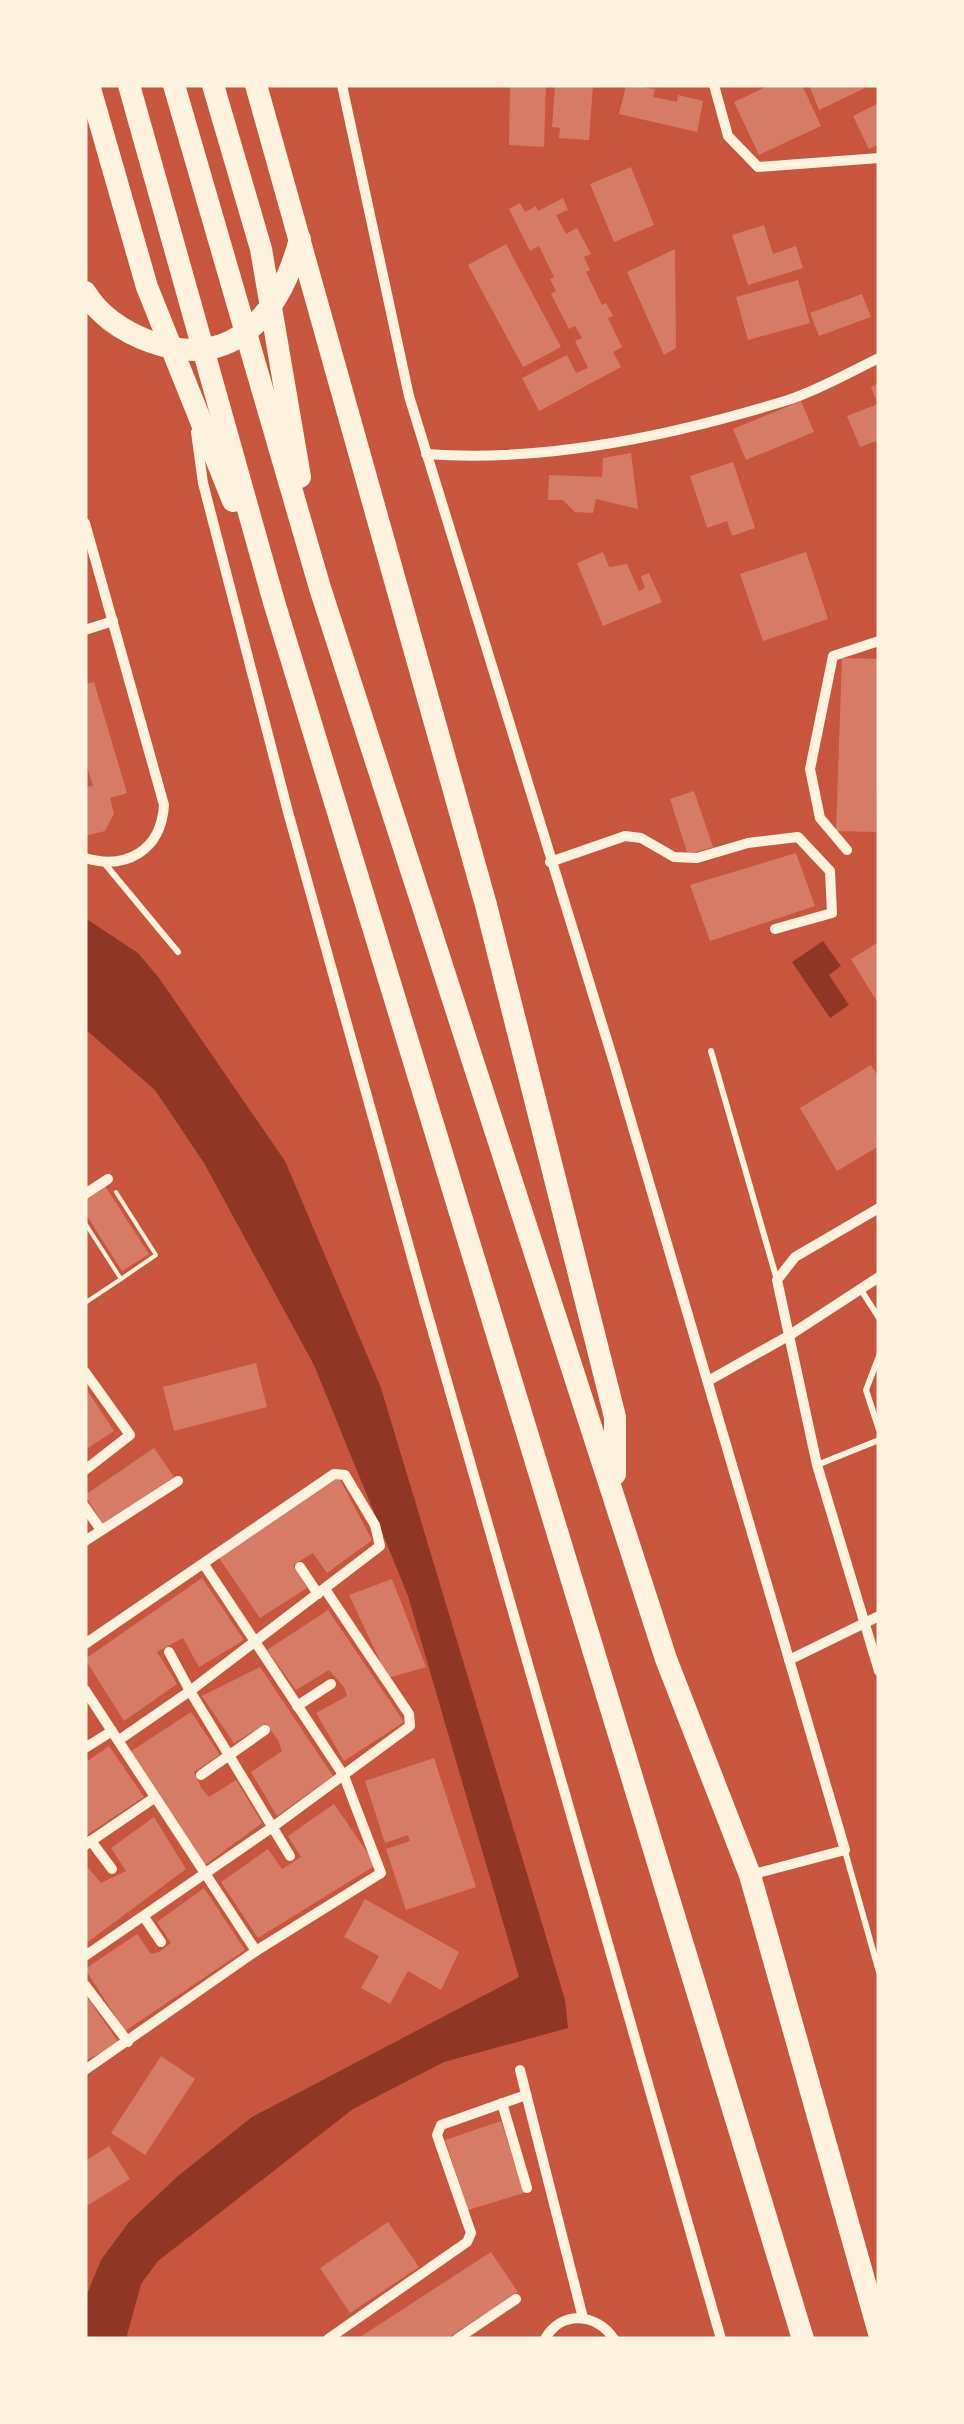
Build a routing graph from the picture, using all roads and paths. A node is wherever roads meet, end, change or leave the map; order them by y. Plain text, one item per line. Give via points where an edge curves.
1 (90, 85) edge
2 (129, 85) edge
3 (174, 85) edge
4 (213, 85) edge
5 (256, 85) edge
6 (342, 85) edge
7 (714, 85) edge
8 (879, 158) edge
9 (302, 236) junction
10 (85, 292) edge
11 (879, 358) edge
12 (192, 399) junction
13 (426, 454) junction
14 (85, 523) edge
15 (320, 588) junction
16 (274, 602) junction
17 (113, 621) junction
18 (85, 630) edge
19 (879, 641) edge
20 (846, 850) dead end
21 (85, 858) edge
22 (550, 862) junction
23 (104, 864) junction
24 (775, 929) dead end
25 (178, 952) dead end
26 (710, 1051) dead end
27 (108, 1179) joint
28 (85, 1194) edge
29 (879, 1208) edge
30 (85, 1223) edge
31 (879, 1277) edge
32 (121, 1279) junction
33 (776, 1280) junction
34 (860, 1288) junction
35 (85, 1303) edge
36 (879, 1318) edge
37 (790, 1335) junction
38 (879, 1356) edge
39 (85, 1372) edge
40 (708, 1381) junction
41 (879, 1430) edge
42 (879, 1440) edge
43 (817, 1464) junction
44 (86, 1466) edge
45 (178, 1481) dead end
46 (615, 1499) junction
47 (85, 1507) edge
48 (101, 1530) junction
49 (85, 1541) edge
50 (204, 1566) junction
51 (300, 1567) dead end
52 (322, 1591) junction
53 (879, 1616) edge
54 (865, 1622) junction
55 (254, 1639) junction
56 (85, 1644) edge
57 (169, 1652) dead end
58 (789, 1660) junction
59 (879, 1671) edge
60 (331, 1684) dead end
61 (85, 1690) edge
62 (190, 1691) junction
63 (297, 1706) junction
64 (265, 1730) dead end
65 (115, 1736) junction
66 (85, 1748) edge
67 (230, 1755) junction
68 (201, 1775) dead end
69 (344, 1776) junction
70 (154, 1798) junction
71 (274, 1826) junction
72 (88, 1843) edge
73 (845, 1850) junction
74 (290, 1856) dead end
75 (112, 1870) dead end
76 (205, 1873) junction
77 (750, 1876) junction
78 (144, 1917) junction
79 (161, 1942) dead end
80 (256, 1951) junction
81 (85, 1956) edge
82 (879, 1972) edge
83 (85, 1985) edge
84 (128, 2042) junction
85 (85, 2070) edge
86 (520, 2070) dead end
87 (526, 2095) junction
88 (502, 2103) junction
89 (527, 2188) dead end
90 (516, 2298) dead end
91 (583, 2318) junction
92 (879, 2333) edge
93 (328, 2339) edge
94 (457, 2339) edge
95 (545, 2339) edge
96 (614, 2339) edge
97 (722, 2339) edge
98 (803, 2339) edge

1 - 12 highway via 146,287
2 - 16 highway
3 - 15 highway
4 - 15 highway via 261,249
5 - 9 highway
6 - 13 street
7 - 8 street via 728,136 758,168
9 - 10 highway via 276,302 229,343 196,350 162,346 126,332
9 - 46 highway via 486,905 615,1417
11 - 13 street via 792,399 636,439 480,458
12 - 16 highway
12 - 97 street via 204,483 288,812
13 - 22 street
14 - 17 street
15 - 46 highway
16 - 98 highway
17 - 18 street
17 - 23 street via 164,806 152,843 131,859
19 - 20 street via 833,656 810,769 820,818
21 - 23 street
22 - 24 street via 625,836 697,858 798,837 830,871 832,913
22 - 40 street
23 - 25 lane
26 - 33 lane
27 - 28 street
27 - 32 path via 156,1255
29 - 33 street via 795,1257
30 - 32 path
31 - 34 street
32 - 35 path
33 - 37 street
34 - 36 lane
34 - 37 street
37 - 40 street
37 - 43 street
38 - 41 lane via 866,1390
39 - 44 street via 130,1435
40 - 58 street
42 - 43 lane
43 - 54 street
45 - 48 street
46 - 77 highway via 666,1658
47 - 48 street
48 - 49 street
50 - 52 street via 334,1474 345,1475 375,1524 380,1546
50 - 55 street
50 - 56 street
51 - 52 street
52 - 55 street
52 - 69 street via 410,1726
53 - 54 street
54 - 58 street
54 - 59 street
55 - 62 street
55 - 63 street
57 - 62 street
58 - 73 street
60 - 63 street
61 - 65 street
62 - 65 street
62 - 67 street
63 - 69 street
64 - 67 street
65 - 66 street
65 - 70 street
67 - 68 street
67 - 71 street
69 - 71 street
69 - 80 street via 381,1873
70 - 72 street
70 - 76 street
71 - 74 street
71 - 76 street
72 - 75 street
73 - 77 street
73 - 82 lane
76 - 78 street
76 - 80 street
77 - 92 highway
78 - 79 street
78 - 81 street
80 - 84 street
83 - 84 street
84 - 85 street
86 - 87 street
87 - 88 street
87 - 91 street
88 - 89 street
88 - 93 street via 440,2125 436,2135 471,2232 467,2242
90 - 94 street
91 - 95 street via 558,2324
91 - 96 street via 604,2326

